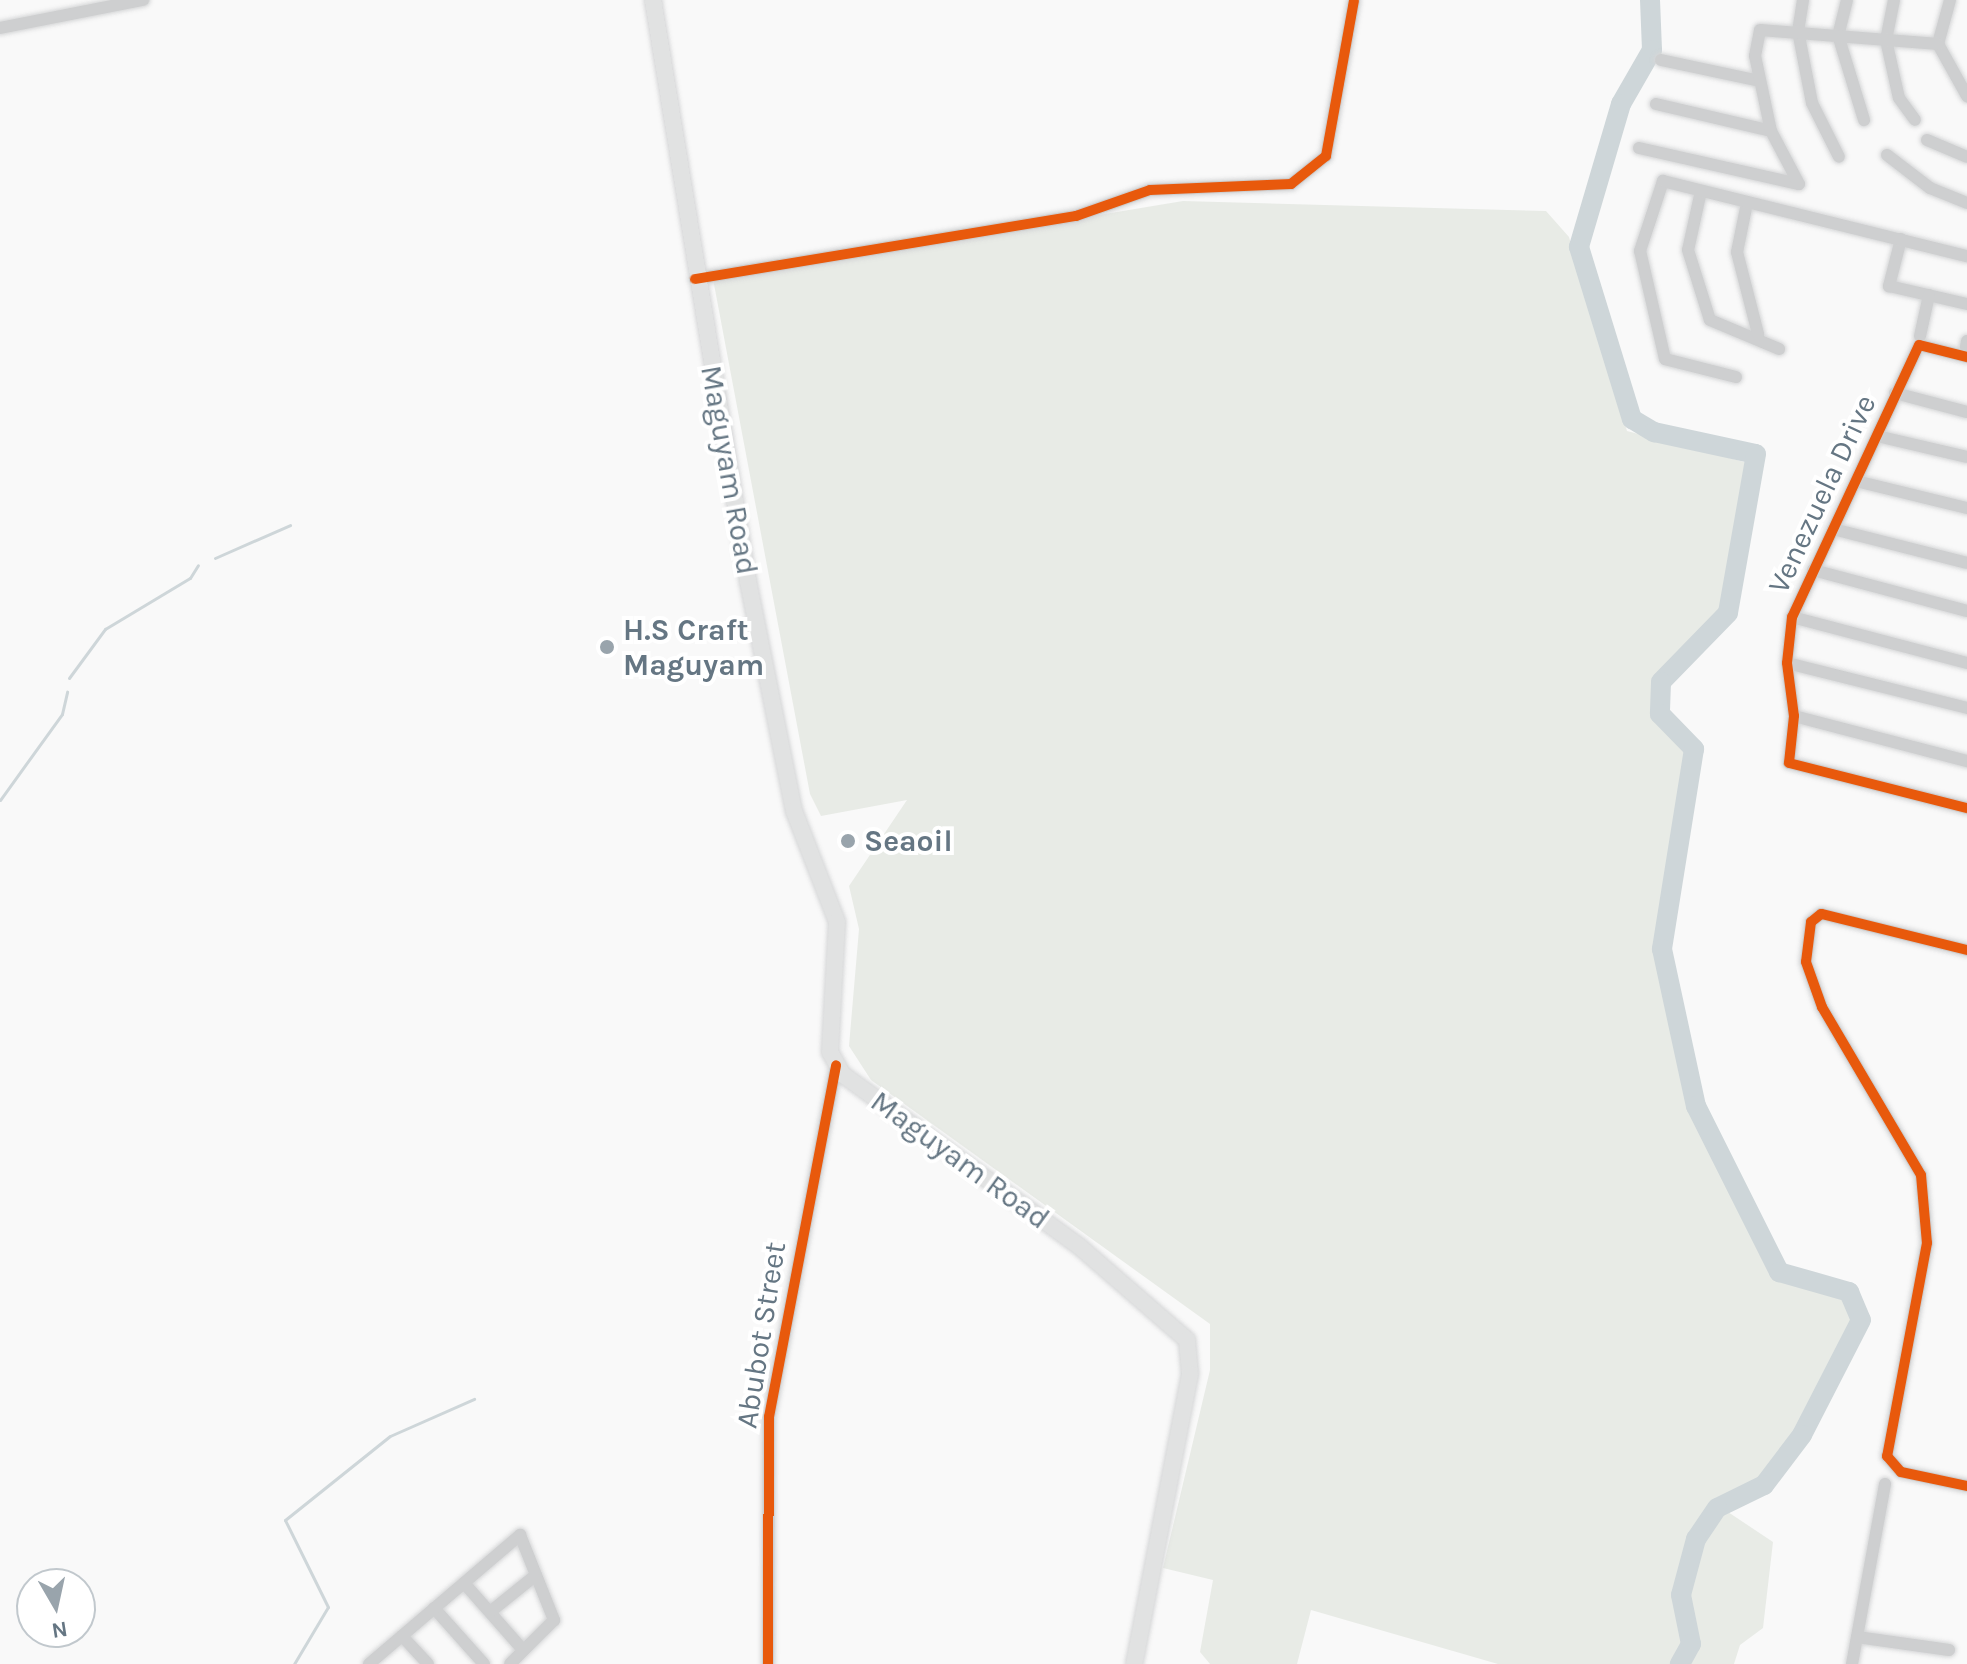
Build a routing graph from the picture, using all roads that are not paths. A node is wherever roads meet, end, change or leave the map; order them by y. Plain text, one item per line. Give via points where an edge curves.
1 (143, 0) edge
2 (653, 0) edge
3 (1354, 0) edge
4 (1803, 0) edge
5 (1847, 0) edge
6 (1894, 0) edge
7 (1950, 0) edge
8 (0, 28) edge
9 (1798, 31) junction
10 (1838, 35) junction
11 (1886, 40) junction
12 (1938, 44) junction
13 (1661, 60) dead end
14 (1760, 81) junction
15 (1967, 96) edge
16 (1656, 104) dead end
17 (1864, 120) dead end
18 (1915, 120) dead end
19 (1771, 131) junction
20 (1927, 140) dead end
21 (1639, 148) dead end
22 (1887, 155) dead end
23 (1839, 157) dead end
24 (1967, 157) edge
25 (1701, 191) junction
26 (1747, 203) junction
27 (1967, 203) edge
28 (1901, 239) junction
29 (1967, 256) edge
30 (695, 279) junction
31 (1929, 295) junction
32 (1967, 304) edge
33 (1758, 334) junction
34 (1919, 341) junction
35 (1779, 349) dead end
36 (1967, 349) edge
37 (1736, 377) dead end
38 (1895, 393) junction
39 (1967, 412) edge
40 (1877, 436) junction
41 (1967, 457) edge
42 (1856, 481) junction
43 (1967, 508) edge
44 (1833, 529) junction
45 (1967, 563) edge
46 (1813, 570) junction
47 (1967, 611) edge
48 (1792, 617) junction
49 (1787, 663) junction
50 (1967, 663) edge
51 (1967, 708) edge
52 (1794, 716) junction
53 (1967, 761) edge
54 (1967, 808) edge
55 (1967, 950) edge
56 (836, 1065) junction
57 (1885, 1484) dead end
58 (1967, 1486) edge
59 (536, 1575) junction
60 (464, 1583) junction
61 (434, 1608) junction
62 (490, 1612) junction
63 (402, 1636) junction
64 (1857, 1637) junction
65 (523, 1650) junction
66 (1949, 1650) dead end
67 (372, 1663) edge
68 (428, 1664) edge
69 (484, 1664) edge
70 (510, 1664) edge
71 (768, 1664) edge
72 (1134, 1664) edge
73 (1852, 1664) edge

1 - 8 street
2 - 30 main road, Maguyam Road
3 - 30 street via 1326,156 1291,184 1150,190 1076,216
4 - 9 street
5 - 10 street
6 - 11 street
7 - 12 street
9 - 10 street
9 - 14 street via 1760,30
9 - 23 street via 1812,103
10 - 11 street
10 - 17 street
11 - 12 street
11 - 18 street via 1899,98
12 - 15 street
13 - 14 street
14 - 19 street
16 - 19 street
19 - 21 street via 1799,184
20 - 24 street
22 - 27 street via 1930,188
25 - 26 street
25 - 33 street via 1688,250 1710,320
25 - 37 street via 1663,181 1640,251 1665,359
26 - 28 street
26 - 33 street via 1737,252
28 - 29 street
28 - 31 street via 1889,286
30 - 56 main road, Maguyam Road via 794,811 837,922 827,1027
31 - 32 street
31 - 34 street, Venezuela Drive
33 - 35 street
34 - 36 street
34 - 38 street, Venezuela Drive
38 - 39 street
38 - 40 street, Venezuela Drive
40 - 41 street
40 - 42 street, Venezuela Drive
42 - 43 street
42 - 44 street, Venezuela Drive
44 - 45 street
44 - 46 street, Venezuela Drive
46 - 47 street
46 - 48 street, Venezuela Drive
48 - 49 street, Venezuela Drive
48 - 50 street
49 - 51 street
49 - 52 street, Venezuela Drive
52 - 53 street
52 - 54 street, Venezuela Drive via 1789,763
55 - 58 street via 1821,914 1811,922 1806,962 1815,994 1921,1175 1927,1243 1887,1456 1901,1472
56 - 71 street, Abubot Street via 769,1417
56 - 72 main road, Maguyam Road via 1095,1259 1187,1340 1190,1374
57 - 64 street
59 - 60 street via 520,1535
59 - 62 street
59 - 65 street via 554,1620
60 - 61 street
60 - 62 street
61 - 63 street
61 - 69 street
62 - 65 street
63 - 67 street
63 - 68 street
64 - 66 street
64 - 73 street
65 - 70 street

